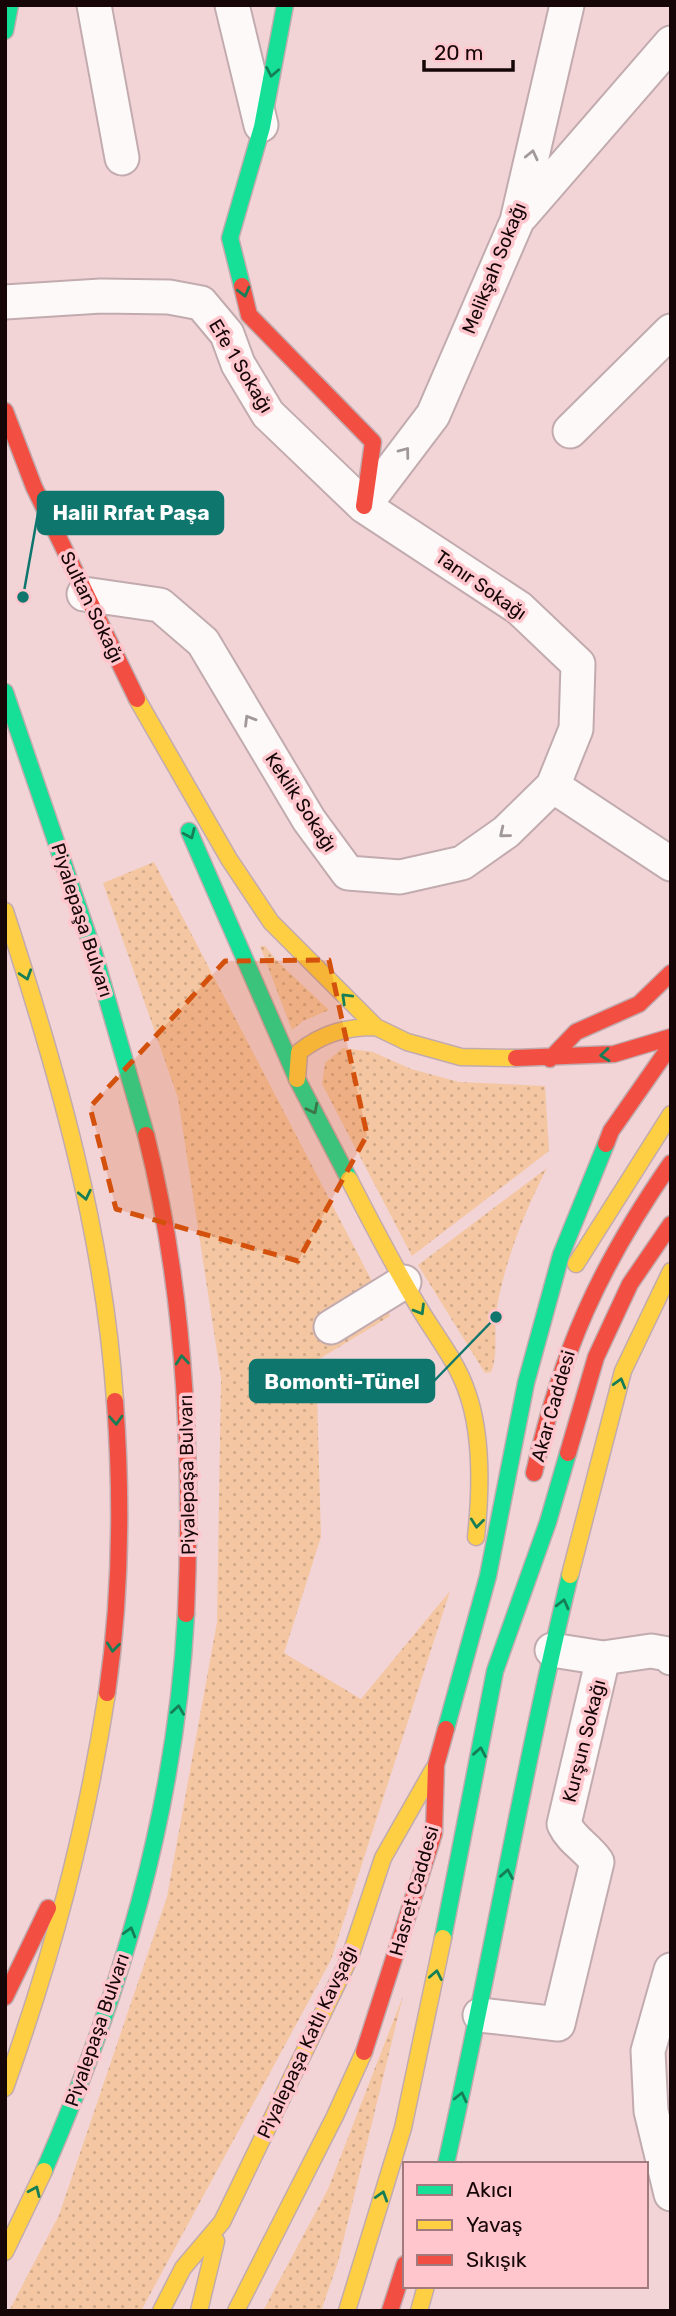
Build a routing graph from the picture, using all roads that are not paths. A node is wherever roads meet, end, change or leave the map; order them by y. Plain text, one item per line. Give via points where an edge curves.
1 (10, 5) edge
2 (94, 5) edge
3 (232, 5) edge
4 (285, 5) edge
5 (567, 5) edge
6 (5, 31) edge
7 (671, 43) edge
8 (262, 127) junction
9 (122, 158) dead end
10 (517, 221) junction
11 (5, 302) edge
12 (671, 331) edge
13 (5, 411) edge
14 (570, 431) dead end
15 (364, 506) junction
16 (84, 594) junction
17 (5, 692) edge
18 (149, 724) junction
19 (553, 786) junction
20 (671, 864) edge
21 (5, 911) edge
22 (671, 973) edge
23 (376, 1027) junction
24 (671, 1037) edge
25 (671, 1045) edge
26 (550, 1059) junction
27 (297, 1079) junction
28 (671, 1114) edge
29 (671, 1163) edge
30 (671, 1224) edge
31 (671, 1271) edge
32 (404, 1282) junction
33 (544, 1325) junction
34 (331, 1327) dead end
35 (530, 1492) dead end
36 (517, 1556) dead end
37 (488, 1576) junction
38 (552, 1650) junction
39 (603, 1658) junction
40 (671, 1658) edge
41 (495, 1671) junction
42 (436, 1765) junction
43 (82, 1844) junction
44 (671, 1970) edge
45 (5, 1997) edge
46 (480, 2015) junction
47 (5, 2088) edge
48 (446, 2162) edge
49 (661, 2189) edge
50 (222, 2222) junction
51 (5, 2252) edge
52 (403, 2270) edge
53 (425, 2288) edge
54 (161, 2311) edge
55 (199, 2311) edge
56 (236, 2311) edge
57 (347, 2311) edge
58 (390, 2311) edge
59 (419, 2311) edge

1 - 6 main road
2 - 9 street
3 - 8 street
4 -> 8 main road
10 -> 5 street, Melikşah Sokağı
7 - 10 street
8 -> 15 main road via 230,238 250,315 373,442
15 -> 10 street, Melikşah Sokağı via 433,415
11 - 15 street, Efe 1 Sokağı via 101,296 169,297 201,303 227,334 238,364 268,414
12 - 14 street
13 - 16 main road, Sultan Sokağı
15 - 19 street, Tanır Sokağı via 519,608 578,664 576,729
16 - 18 main road, Sultan Sokağı
19 -> 16 street, Keklik Sokağı via 506,832 462,863 400,877 348,873 309,820 202,642 160,605
51 -> 17 main road, Piyalepaşa Bulvarı via 35,2193 113,1993 152,1856 181,1684 189,1547 186,1397 178,1312 148,1141 95,959
23 -> 18 main road via 271,922
18 -> 27 main road via 182,815
19 - 20 street
21 -> 43 main road via 64,1101 81,1175 97,1253 116,1406 120,1539 116,1611
22 - 26 main road via 639,1004 576,1031
23 - 26 main road via 407,1042 461,1057
23 - 27 main road via 347,1026 317,1036 299,1052
24 -> 26 main road via 614,1054
25 - 33 main road via 611,1131 597,1160 561,1255
27 -> 32 main road
28 - 33 main road, Akar Caddesi via 595,1230
29 - 35 main road, Akar Caddesi via 619,1246 573,1339 553,1393
30 - 41 main road via 630,1284 596,1357 548,1522
38 -> 31 main road via 623,1371
32 - 34 street
32 -> 37 main road via 466,1387 479,1477 474,1554
33 - 37 main road, Hasret Caddesi via 526,1383
36 - 41 main road
37 - 42 main road, Hasret Caddesi
38 - 39 street, Kurşun Sokağı
46 -> 38 main road
39 - 40 street via 651,1651
39 - 46 street, Kurşun Sokağı via 564,1824 571,1838 597,1862 558,2024
57 -> 41 main road via 417,2069
42 - 50 main road, Piyalepaşa Katlı Kavşağı via 383,1858 350,1957
42 - 56 main road, Hasret Caddesi via 434,1833 355,2075
43 - 45 main road
43 - 47 main road via 42,1986
44 - 49 street via 648,2051 651,2110 662,2147
48 -> 46 main road
50 - 54 main road, Piyalepaşa Katlı Kavşağı via 183,2268
50 - 55 main road
52 - 58 main road
53 - 59 main road

